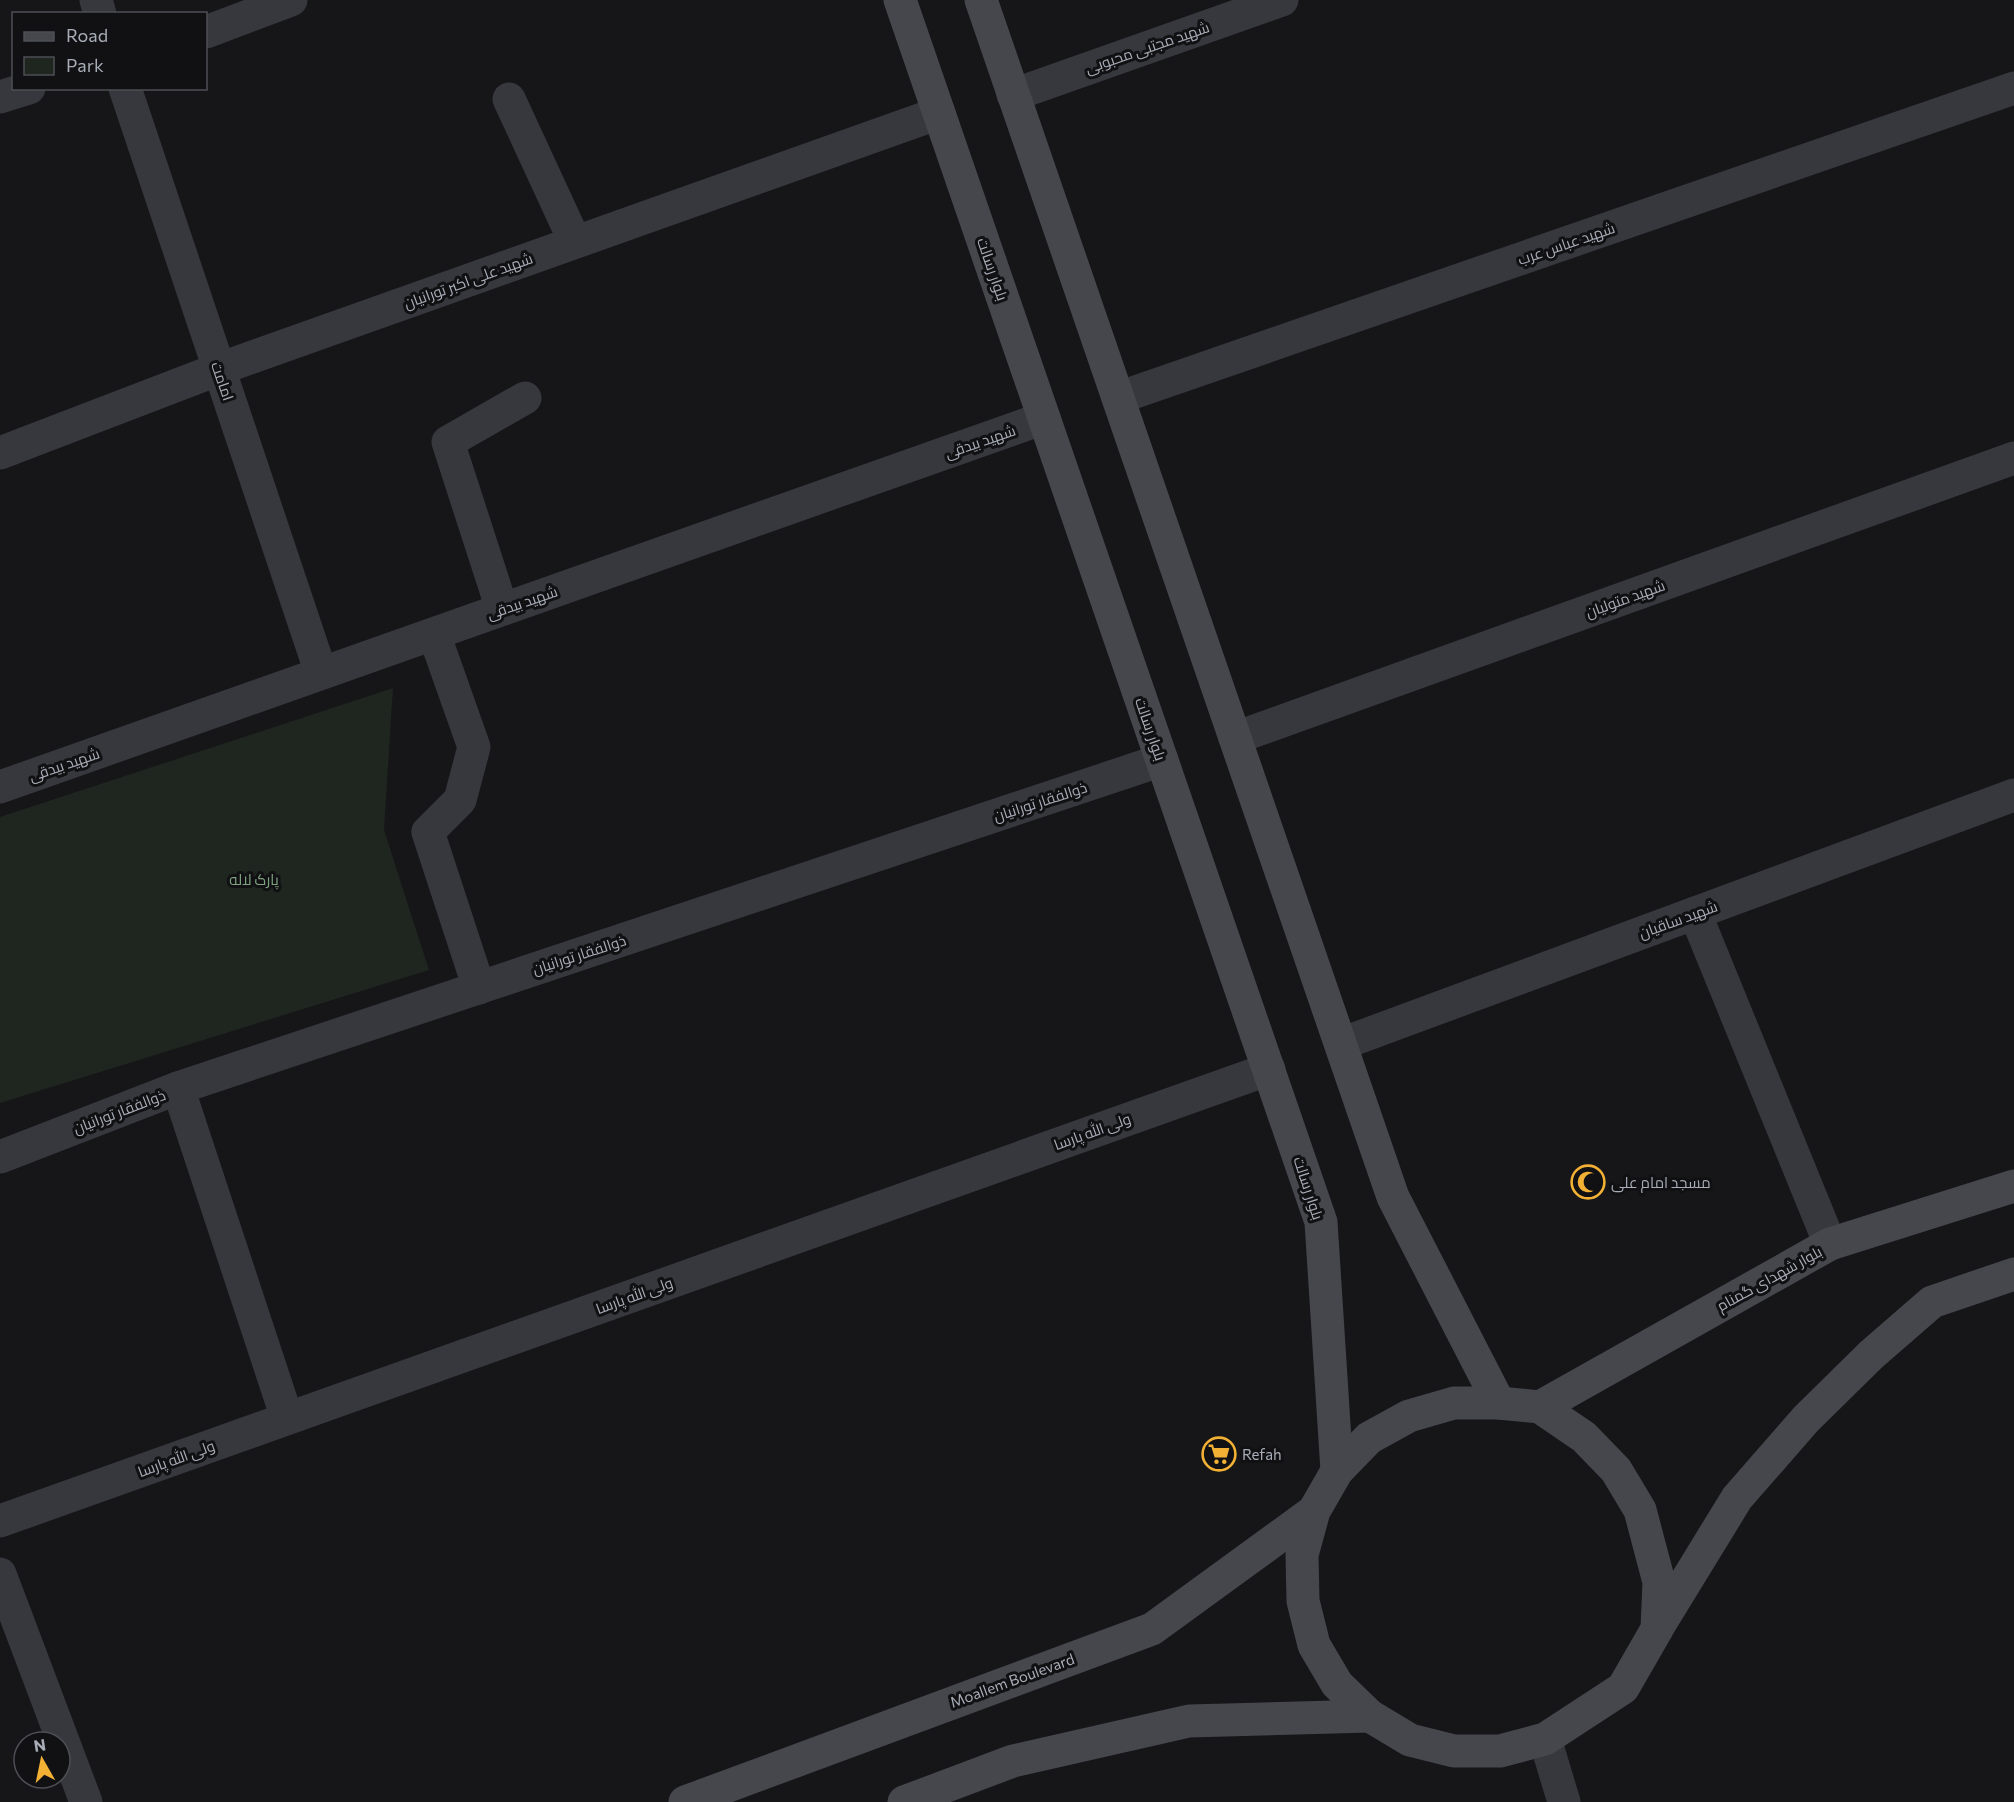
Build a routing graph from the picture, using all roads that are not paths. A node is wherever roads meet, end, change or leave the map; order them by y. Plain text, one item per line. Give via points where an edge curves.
1 (291, 0) edge
2 (900, 0) edge
3 (981, 0) edge
4 (1282, 0) edge
5 (207, 32) edge
6 (2014, 88) edge
7 (23, 90) edge
8 (126, 90) edge
9 (1013, 94) junction
10 (0, 97) edge
11 (509, 99) dead end
12 (939, 114) junction
13 (575, 242) junction
14 (219, 369) junction
15 (525, 398) dead end
16 (1118, 398) junction
17 (1044, 418) junction
18 (0, 453) edge
19 (2014, 458) edge
20 (502, 609) junction
21 (434, 634) junction
22 (321, 673) junction
23 (1235, 738) junction
24 (1162, 760) junction
25 (0, 787) edge
26 (2014, 795) edge
27 (1695, 913) junction
28 (479, 988) junction
29 (1341, 1044) junction
30 (1269, 1069) junction
31 (178, 1088) junction
32 (0, 1157) edge
33 (2014, 1186) edge
34 (1830, 1244) junction
35 (2014, 1274) edge
36 (1499, 1403) junction
37 (1540, 1407) junction
38 (287, 1418) junction
39 (1337, 1471) junction
40 (1314, 1511) junction
41 (0, 1521) edge
42 (0, 1574) edge
43 (1657, 1629) junction
44 (1370, 1716) junction
45 (1545, 1739) junction
46 (86, 1802) edge
47 (685, 1802) edge
48 (904, 1802) edge
49 (1564, 1802) edge

1 - 5 street
2 - 12 main road, بلوار رسالت
3 - 9 main road
4 - 9 street, شهید مجتبی محبوبی
6 - 16 street, شهید عباس عرب
7 - 10 street
8 - 14 street, امامت
9 - 16 main road
11 - 13 street
12 - 13 street, شهید علی اکبر تورانیان
12 - 17 main road, بلوار رسالت
13 - 14 street, شهید علی اکبر تورانیان
14 - 18 street, شهید علی اکبر تورانیان
14 - 22 street, امامت
15 - 20 street via 448,441
16 - 23 main road
17 - 20 street, شهید بیدقی
17 - 24 main road, بلوار رسالت
19 - 23 street, شهید متولیان
20 - 21 street, شهید بیدقی
21 - 22 street, شهید بیدقی
21 - 28 street via 474,747 460,800 428,832
22 - 25 street, شهید بیدقی
23 - 29 main road
24 - 28 street, ذوالفقار تورانیان
24 - 30 main road, بلوار رسالت
26 - 27 street, شهید ساقیان
27 - 29 street, شهید ساقیان
27 - 34 street
28 - 31 street, ذوالفقار تورانیان
29 - 36 main road via 1394,1197
30 - 38 street, ولی الله پارسا
30 - 39 main road, بلوار رسالت via 1321,1222
31 - 32 street, ذوالفقار تورانیان
31 - 38 street
33 - 34 main road, بلوار شهدای گمنام
34 - 37 main road, بلوار شهدای گمنام
35 - 43 main road via 1932,1302 1806,1419 1737,1498
36 - 37 main road
36 - 39 main road via 1454,1404 1409,1416 1369,1438
37 - 43 main road via 1584,1437 1616,1470 1640,1510 1659,1582
38 - 41 street, ولی الله پارسا
39 - 40 main road
40 - 44 main road via 1302,1555 1303,1601 1314,1645 1337,1684
40 - 47 main road, Moallem Boulevard via 1152,1629
42 - 46 street
43 - 45 main road via 1623,1688
44 - 45 main road via 1410,1740 1454,1751 1500,1751
44 - 48 main road via 1190,1721 1013,1761
45 - 49 street

